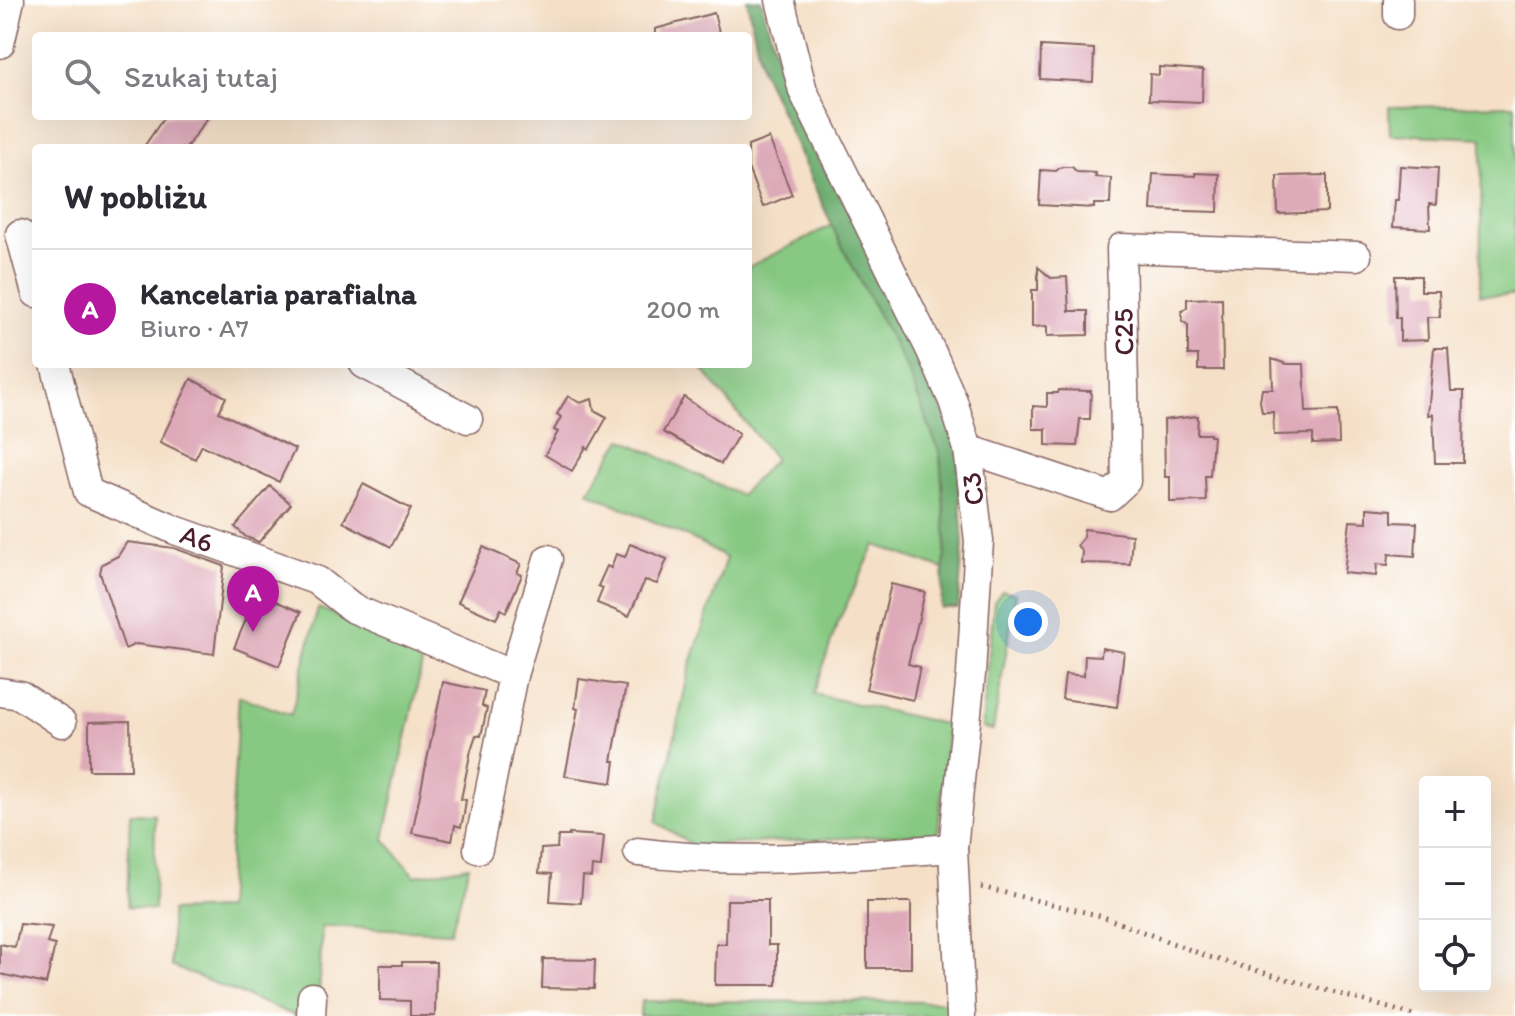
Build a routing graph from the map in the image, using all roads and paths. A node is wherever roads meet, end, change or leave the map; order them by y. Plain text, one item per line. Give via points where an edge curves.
1 (10, 0) edge
2 (780, 0) edge
3 (0, 44) edge
4 (19, 228) edge
5 (1357, 256) dead end
6 (32, 278) edge
7 (56, 368) edge
8 (372, 368) edge
9 (468, 419) dead end
10 (968, 449) junction
11 (548, 559) dead end
12 (513, 675) junction
13 (0, 692) edge
14 (62, 723) dead end
15 (953, 848) junction
16 (478, 849) dead end
17 (638, 852) dead end
18 (954, 877) junction
19 (961, 1016) edge
20 (1417, 1016) edge

1 - 3 street
2 - 10 street, C3 via 803,91 931,351
4 - 6 street
5 - 10 street, C25 via 1121,248 1126,481 1110,496
7 - 12 street, A6 via 88,492 175,530 318,581 352,608
8 - 9 street
10 - 15 street, C3 via 979,541
11 - 12 street
12 - 16 street
13 - 14 street via 20,695
15 - 17 street via 807,857
15 - 18 street, C3
18 - 19 street, C3
18 - 20 path via 1101,916 1209,957

